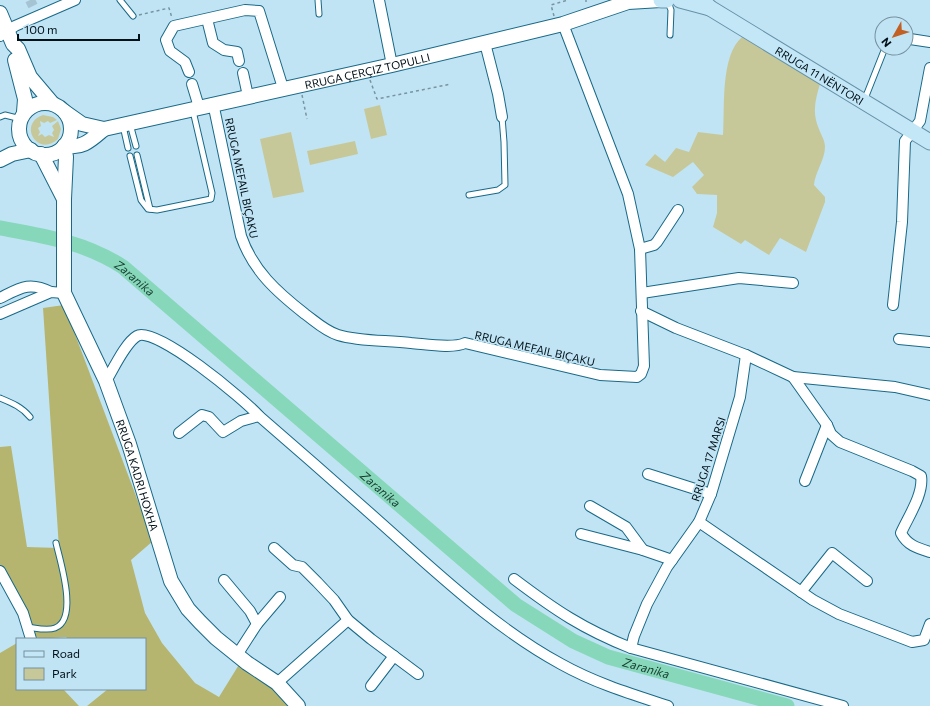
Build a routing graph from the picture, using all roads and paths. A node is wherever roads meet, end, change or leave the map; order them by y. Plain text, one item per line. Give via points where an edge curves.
1 (75, 0) edge
2 (120, 0) edge
3 (318, 0) edge
4 (379, 0) edge
5 (568, 0) edge
6 (661, 0) edge
7 (666, 0) edge
8 (680, 0) edge
9 (629, 1) edge
10 (706, 4) edge
11 (0, 13) edge
12 (319, 14) dead end
13 (133, 16) joint
14 (207, 19) junction
15 (560, 25) junction
16 (174, 26) junction
17 (670, 35) dead end
18 (7, 37) edge
19 (914, 40) edge
20 (930, 42) edge
21 (486, 43) junction
22 (882, 56) edge
23 (240, 61) dead end
24 (392, 65) junction
25 (930, 68) edge
26 (189, 72) dead end
27 (242, 73) dead end
28 (192, 84) dead end
29 (372, 84) dead end
30 (451, 84) dead end
31 (283, 88) junction
32 (248, 96) junction
33 (303, 98) dead end
34 (864, 102) junction
35 (213, 103) junction
36 (52, 104) junction
37 (195, 108) junction
38 (65, 112) junction
39 (22, 116) junction
40 (0, 117) edge
41 (502, 117) joint
42 (307, 119) dead end
43 (126, 124) junction
44 (104, 129) junction
45 (912, 131) junction
46 (20, 134) junction
47 (930, 142) edge
48 (87, 143) junction
49 (65, 145) junction
50 (136, 146) dead end
51 (128, 148) dead end
52 (36, 152) junction
53 (137, 155) dead end
54 (130, 156) dead end
55 (2, 158) edge
56 (66, 162) junction
57 (469, 195) dead end
58 (64, 199) junction
59 (150, 209) junction
60 (678, 210) dead end
61 (640, 250) junction
62 (793, 283) dead end
63 (59, 290) junction
64 (642, 293) junction
65 (0, 298) edge
66 (894, 305) dead end
67 (641, 311) junction
68 (0, 314) edge
69 (899, 339) dead end
70 (930, 342) edge
71 (746, 355) junction
72 (794, 377) junction
73 (106, 381) junction
74 (930, 395) edge
75 (0, 398) edge
76 (259, 416) junction
77 (30, 417) dead end
78 (827, 425) junction
79 (179, 433) dead end
80 (648, 474) dead end
81 (805, 481) dead end
82 (711, 494) junction
83 (590, 506) dead end
84 (699, 522) junction
85 (581, 534) dead end
86 (56, 543) dead end
87 (274, 548) dead end
88 (643, 550) junction
89 (930, 552) edge
90 (672, 560) junction
91 (0, 571) edge
92 (514, 579) dead end
93 (224, 580) dead end
94 (868, 581) dead end
95 (801, 592) junction
96 (280, 597) dead end
97 (348, 620) junction
98 (257, 624) junction
99 (930, 624) edge
100 (27, 627) junction
101 (31, 638) edge
102 (631, 648) junction
103 (237, 655) junction
104 (394, 656) junction
105 (418, 674) dead end
106 (277, 683) junction
107 (371, 686) dead end
108 (298, 706) edge
109 (668, 706) edge
110 (843, 706) edge

1 - 18 street via 35,11 15,26
2 - 13 lane
3 - 12 lane
4 - 24 street
5 - 15 path via 551,5
6 - 7 main road
6 - 9 main road, RRUGA ÇERÇIZ TOPULLI
7 - 17 lane via 671,10
8 - 10 main road, RRUGA 11 NËNTORI
9 - 15 main road, RRUGA ÇERÇIZ TOPULLI
10 - 34 main road, RRUGA 11 NËNTORI
11 - 18 main road
13 - 16 path via 169,8
14 - 16 street
14 - 23 street via 214,43 224,50 237,52
14 - 31 street via 245,10 259,11
15 - 21 main road, RRUGA ÇERÇIZ TOPULLI
15 - 61 street, RRUGA MEFAIL BIÇAKU via 623,180
16 - 26 street via 166,40 170,51 186,62
18 - 36 main road via 18,49 30,77
18 - 39 main road via 13,50 25,100
19 - 20 street
21 - 24 main road, RRUGA ÇERÇIZ TOPULLI
21 - 41 street
22 - 34 lane
24 - 31 main road, RRUGA ÇERÇIZ TOPULLI
25 - 45 street via 920,121
27 - 32 street
28 - 37 street
29 - 30 path via 377,99
31 - 32 main road, RRUGA ÇERÇIZ TOPULLI
32 - 35 main road, RRUGA ÇERÇIZ TOPULLI
33 - 42 path
34 - 45 main road, RRUGA 11 NËNTORI
35 - 37 main road, RRUGA ÇERÇIZ TOPULLI
35 - 67 street, RRUGA MEFAIL BIÇAKU via 241,236 248,254 261,274 276,290 324,329 338,335 362,339 433,345 465,343 600,375 637,377 644,366
36 - 38 main road
36 - 39 main road via 37,104
37 - 43 main road, RRUGA ÇERÇIZ TOPULLI
37 - 59 lane via 212,196 207,200 157,210
38 - 44 main road via 82,124
38 - 49 main road via 69,118 71,132
39 - 40 lane
39 - 46 main road
41 - 57 lane via 505,185 498,190
43 - 44 main road, RRUGA ÇERÇIZ TOPULLI
43 - 50 lane
43 - 51 lane
44 - 48 main road
45 - 47 main road, RRUGA 11 NËNTORI
45 - 66 street via 905,141 902,222
46 - 52 main road via 23,143
46 - 55 main road
48 - 49 main road via 76,147
48 - 56 main road
49 - 52 main road via 54,153
49 - 56 main road, RRUGA KADRI HOXHA
52 - 55 main road
52 - 58 main road, RRUGA KADRI HOXHA
53 - 59 lane
54 - 59 lane via 141,200
56 - 58 main road, RRUGA KADRI HOXHA
58 - 63 main road, RRUGA KADRI HOXHA
60 - 61 street via 657,242
61 - 64 street, RRUGA MEFAIL BIÇAKU
62 - 64 street via 739,278
63 - 65 street via 23,286
63 - 68 street
63 - 73 main road, RRUGA KADRI HOXHA
64 - 67 street, RRUGA MEFAIL BIÇAKU
67 - 71 street via 676,328
69 - 70 street
71 - 72 street
71 - 82 street, RRUGA 17 MARSI via 740,397
72 - 74 street via 895,387
72 - 78 street
73 - 76 street via 129,344 137,336 144,334 172,348 213,375
73 - 103 main road, RRUGA KADRI HOXHA via 129,444 171,580 200,622
75 - 77 lane via 24,409
76 - 79 street via 241,421 223,432 209,417 202,415
76 - 109 street via 434,571 508,631 583,676
78 - 81 street
78 - 89 street via 831,434 840,442 921,476 922,483 917,498 901,533 905,541
80 - 82 street
82 - 84 street, RRUGA 17 MARSI
83 - 88 street via 626,527
84 - 90 street, RRUGA 17 MARSI
84 - 95 street
85 - 88 street
86 - 100 lane via 68,600 65,617 56,628
87 - 97 street via 292,565 302,567 318,582
88 - 90 street
90 - 102 street, RRUGA 17 MARSI via 647,604
91 - 100 street via 24,612
92 - 102 street via 567,618 604,638
93 - 98 street via 250,611
94 - 95 street via 832,553
95 - 99 street via 839,614 912,642 924,640
96 - 98 street
97 - 104 street
97 - 106 street
98 - 103 street
100 - 101 street
102 - 110 street
103 - 106 main road, RRUGA KADRI HOXHA
104 - 105 street
104 - 107 street
106 - 108 main road, RRUGA KADRI HOXHA

